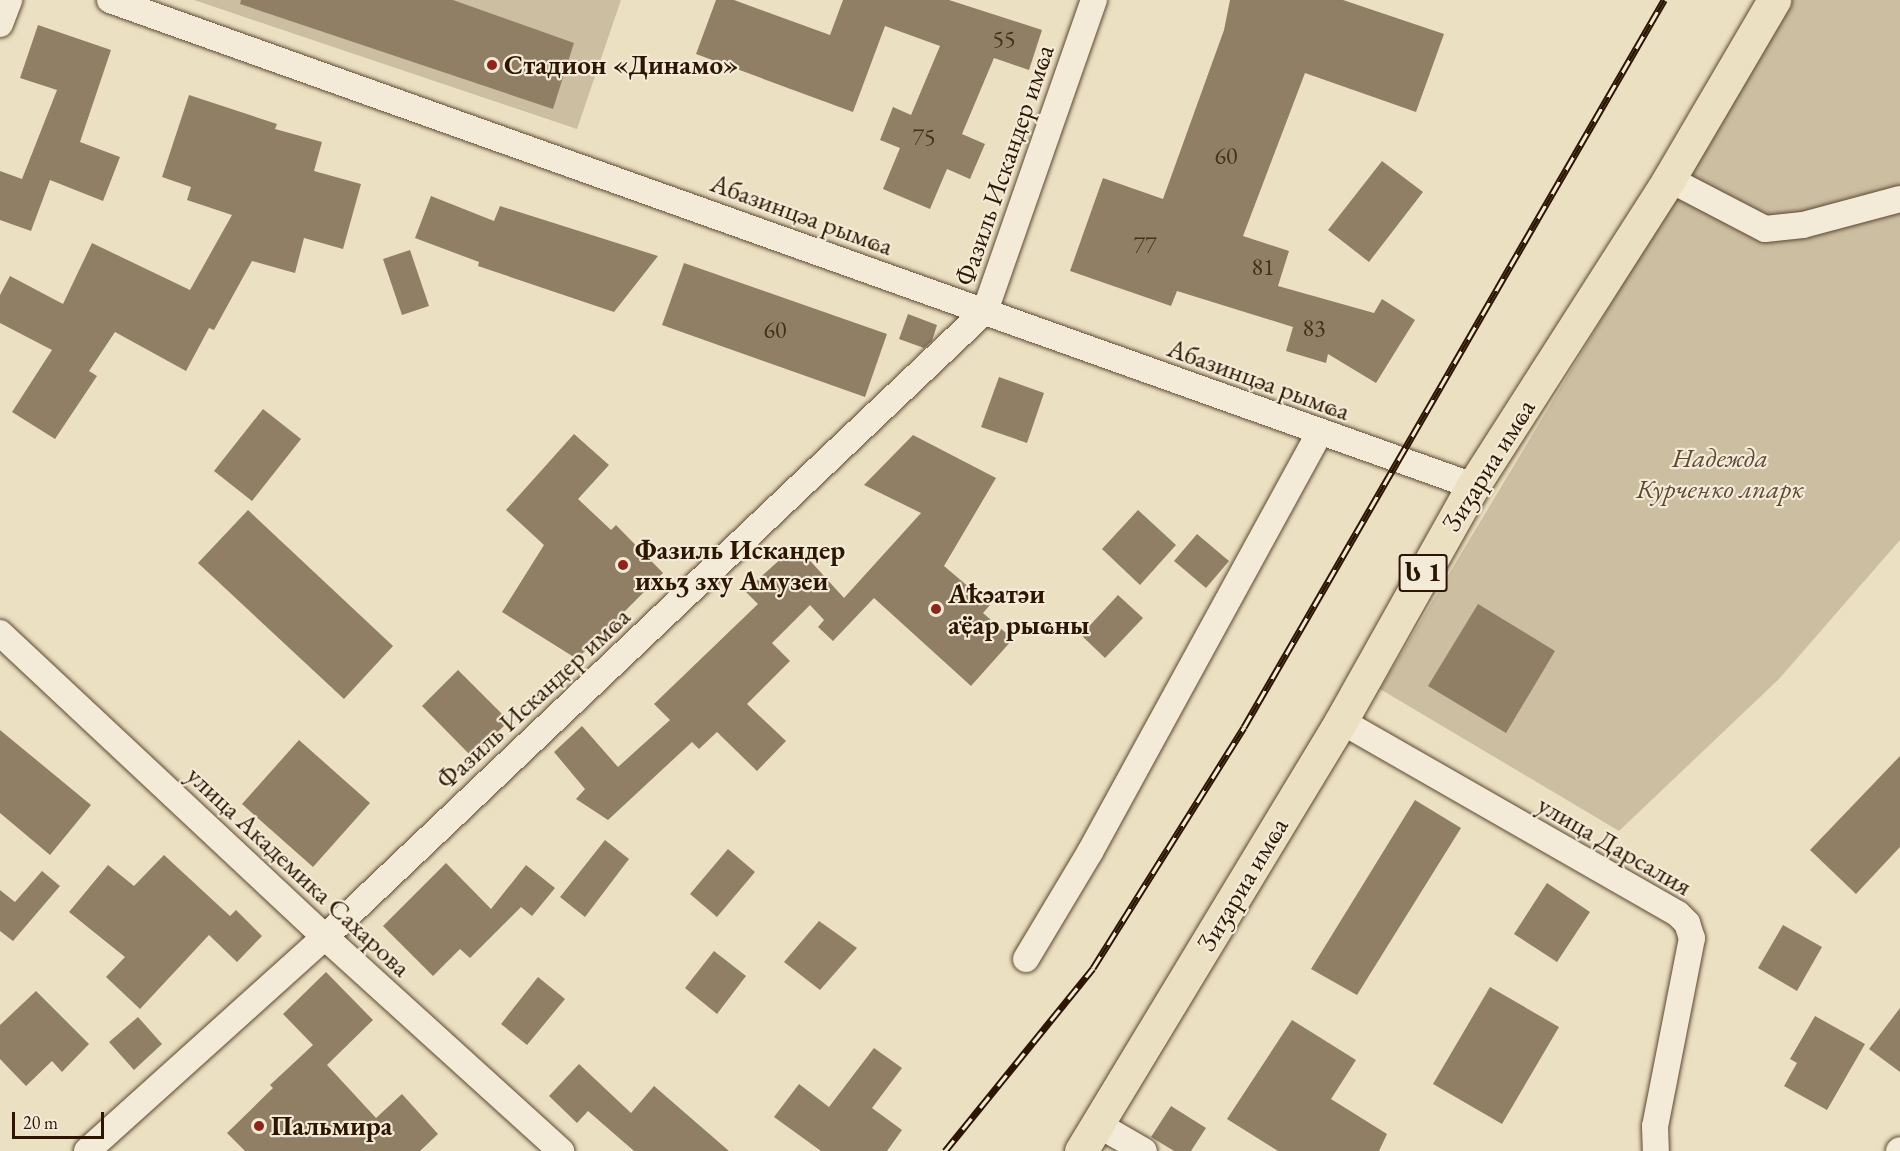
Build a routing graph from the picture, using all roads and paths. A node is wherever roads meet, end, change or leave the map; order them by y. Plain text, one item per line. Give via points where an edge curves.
1 (9, 0) edge
2 (110, 0) edge
3 (1094, 0) edge
4 (1774, 0) edge
5 (0, 24) edge
6 (1669, 179) junction
7 (1900, 199) edge
8 (985, 311) junction
9 (1319, 433) junction
10 (1473, 486) junction
11 (0, 633) edge
12 (1341, 721) junction
13 (324, 937) junction
14 (1026, 959) dead end
15 (1089, 1137) edge
16 (87, 1151) edge
17 (561, 1151) edge
18 (1144, 1151) edge
19 (1656, 1151) edge

1 - 5 street
2 - 8 street, Абазинцәа рымҩа
3 - 8 street, Фазиль Искандер имҩа
4 - 6 highway, Ӡиӡариа имҩа / ს 1
6 - 7 street via 1765,229 1803,225
6 - 10 highway, Ӡиӡариа имҩа / ს 1
8 - 9 street, Абазинцәа рымҩа
8 - 13 street, Фазиль Искандер имҩа
9 - 10 street, Абазинцәа рымҩа
9 - 14 street via 1090,852
10 - 12 highway, Ӡиӡариа имҩа / ს 1
11 - 13 street, улица Академика Сахарова
12 - 15 highway, Ӡиӡариа имҩа / ს 1
12 - 19 street, улица Дарсалия via 1688,923 1692,938 1655,1126
13 - 16 street, Фазиль Искандер имҩа
13 - 17 street, улица Академика Сахарова
15 - 18 street

